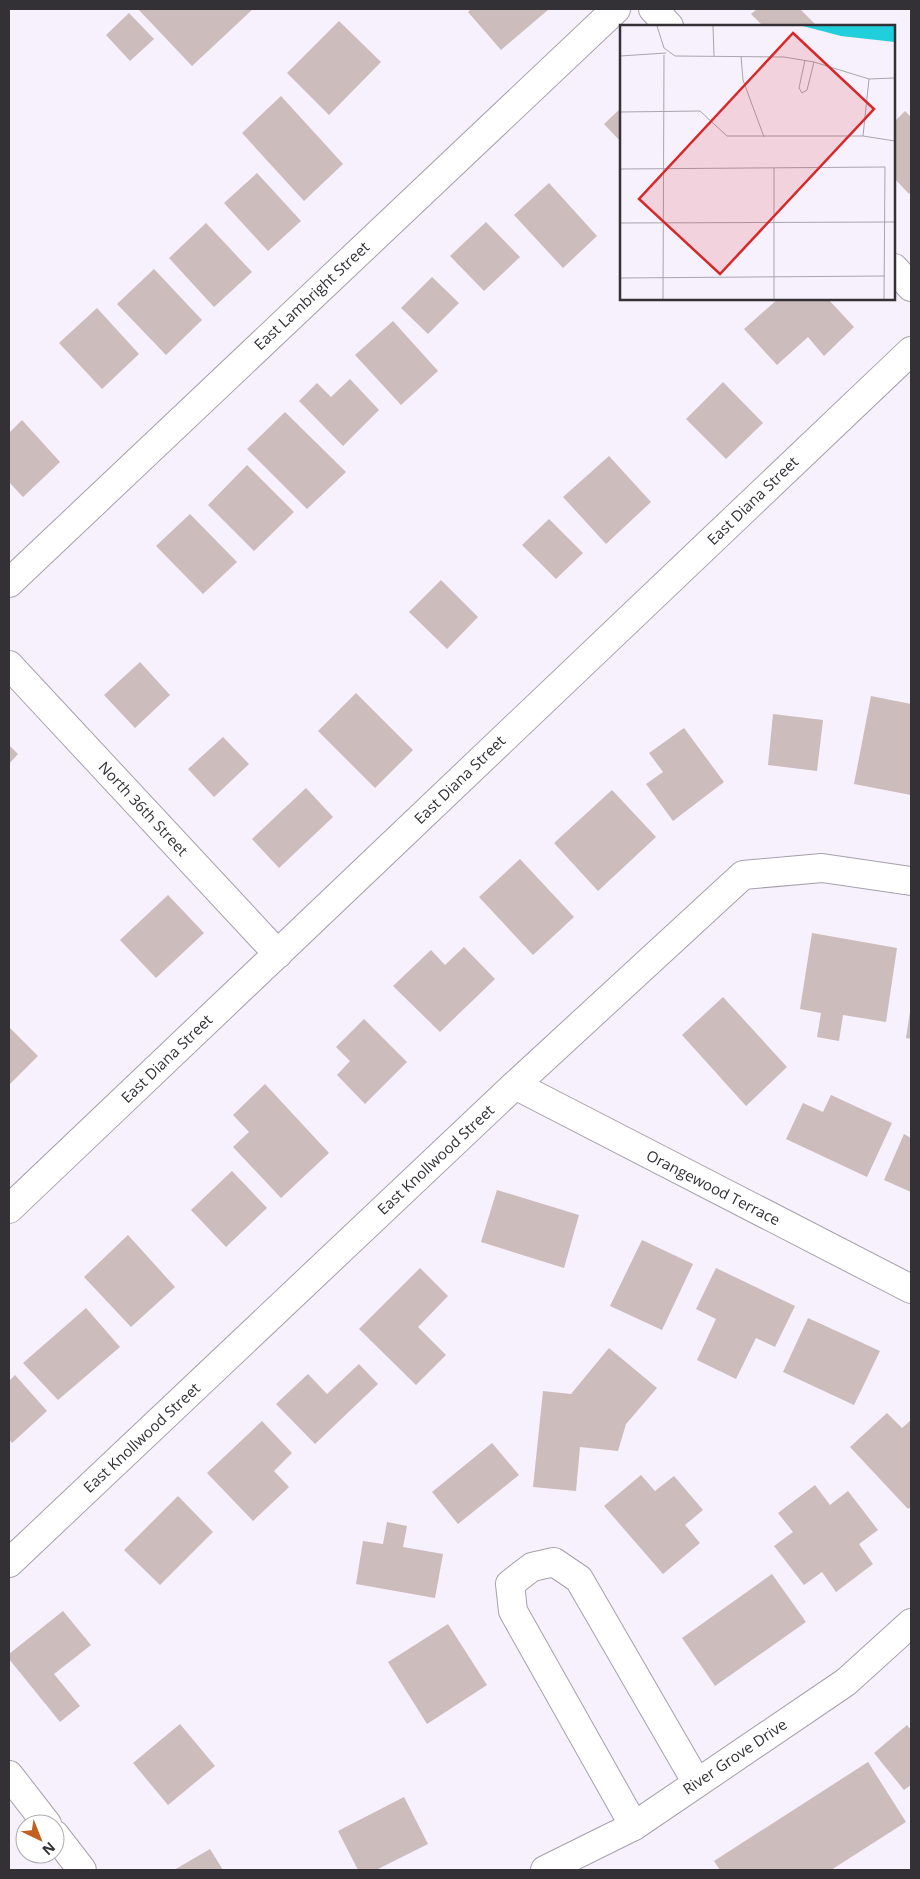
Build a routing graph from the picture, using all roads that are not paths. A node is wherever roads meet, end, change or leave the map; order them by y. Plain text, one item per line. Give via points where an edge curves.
1 (616, 9) edge
2 (653, 9) edge
3 (668, 25) edge
4 (895, 269) edge
5 (911, 287) edge
6 (911, 351) edge
7 (9, 583) edge
8 (9, 665) edge
9 (911, 881) edge
10 (278, 954) junction
11 (515, 1085) junction
12 (9, 1210) edge
13 (911, 1289) edge
14 (9, 1563) edge
15 (911, 1623) edge
16 (9, 1775) edge
17 (697, 1783) junction
18 (39, 1814) edge
19 (634, 1826) junction
20 (65, 1848) edge
21 (82, 1870) edge
22 (545, 1870) edge

1 - 7 street, East Lambright Street
2 - 3 street
4 - 5 street
6 - 10 street, East Diana Street
8 - 10 street, North 36th Street
9 - 11 street, East Knollwood Street via 822,868 743,875
10 - 12 street, East Diana Street
11 - 13 street, Orangewood Terrace
11 - 14 street, East Knollwood Street
15 - 17 street, River Grove Drive via 846,1682
16 - 18 street
17 - 19 street, River Grove Drive
17 - 19 street via 579,1579 554,1562 532,1567 510,1584 513,1611
19 - 22 street, River Grove Drive
20 - 21 street

